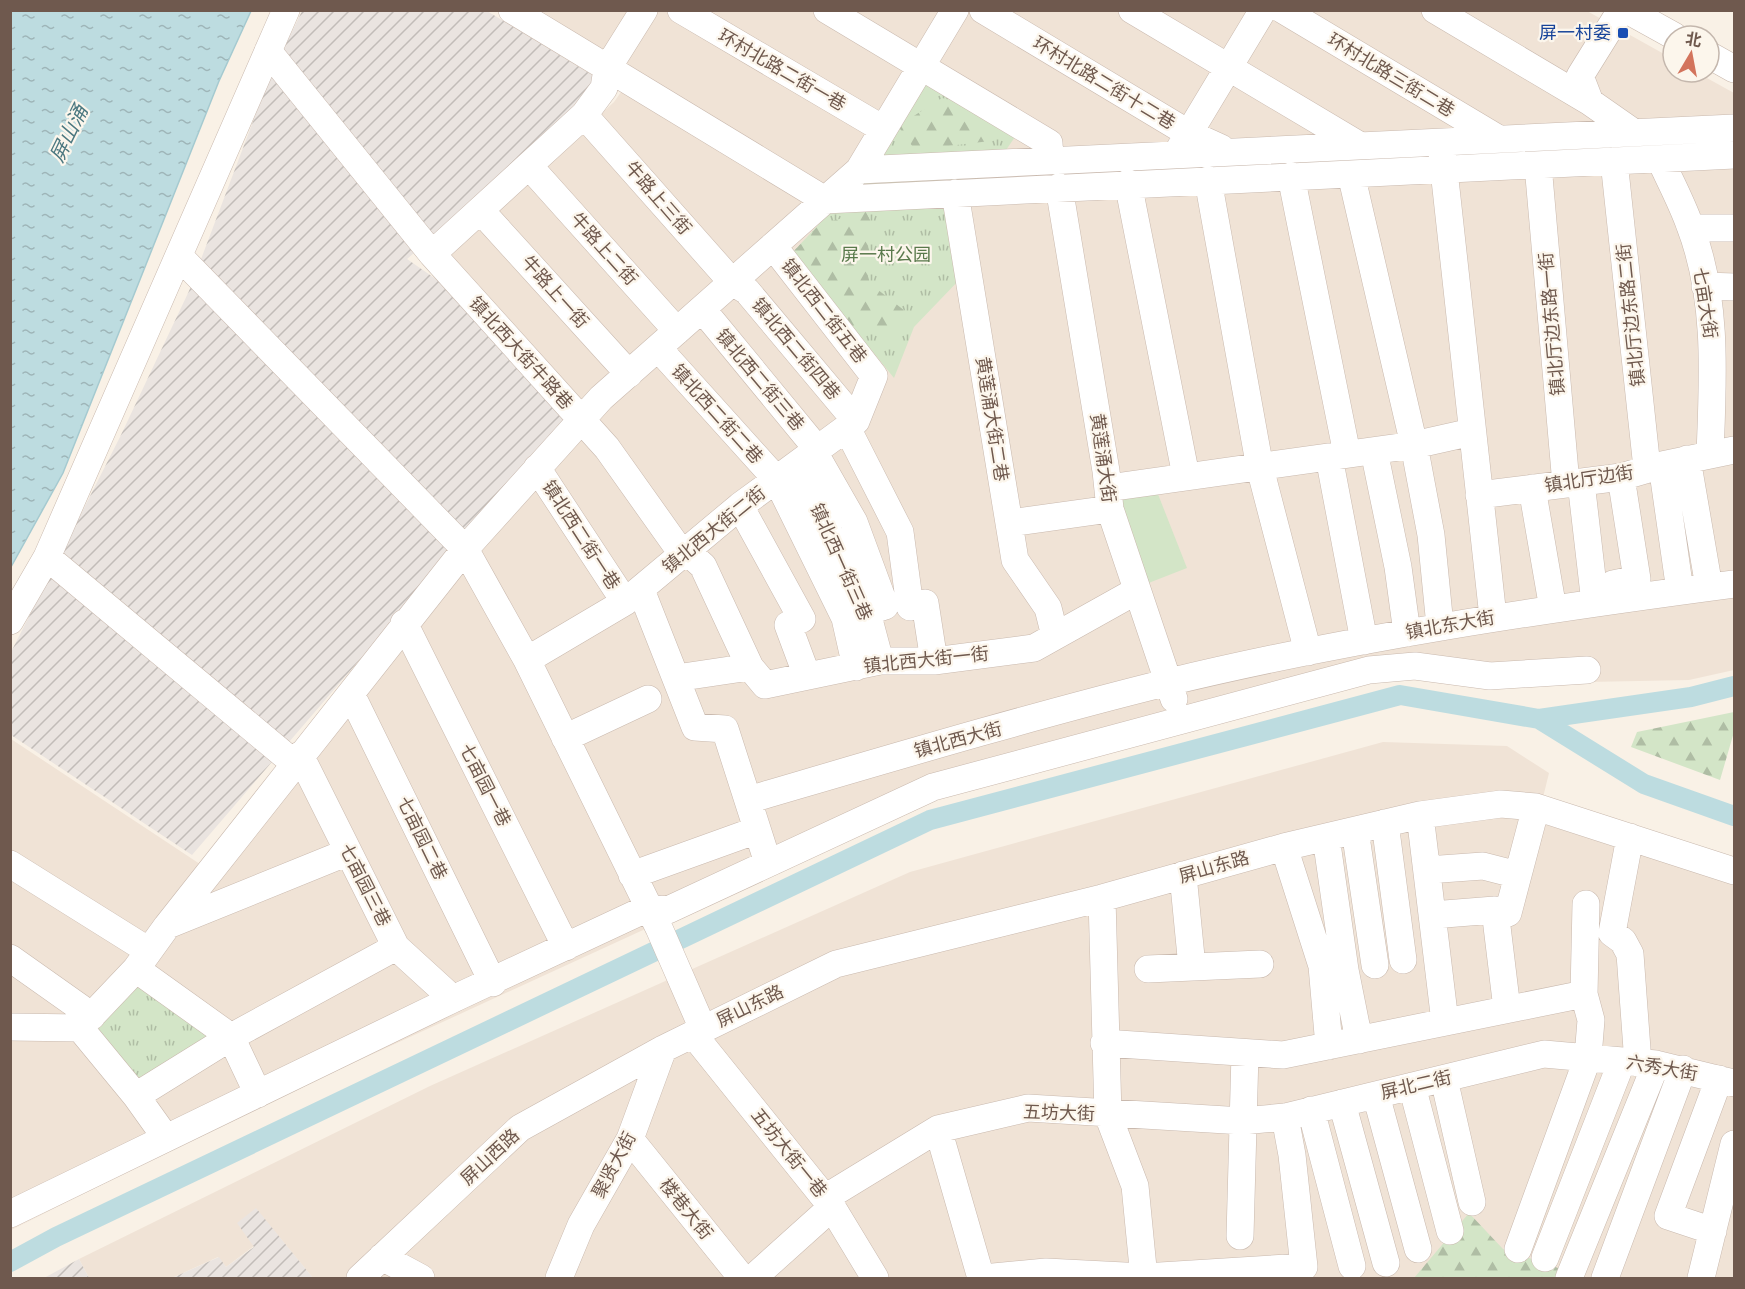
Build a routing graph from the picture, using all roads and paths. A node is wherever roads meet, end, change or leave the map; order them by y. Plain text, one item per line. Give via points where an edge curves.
1 (286, 10) edge
2 (512, 10) edge
3 (644, 10) edge
4 (681, 10) edge
5 (827, 10) edge
6 (955, 10) edge
7 (983, 10) edge
8 (1132, 10) edge
9 (1263, 10) edge
10 (1283, 10) edge
11 (1435, 10) edge
12 (1621, 10) edge
13 (1627, 10) edge
14 (1661, 29) edge
15 (267, 51) junction
16 (921, 66) junction
17 (1228, 68) junction
18 (607, 69) junction
19 (1590, 102) junction
20 (584, 115) junction
21 (1734, 128) edge
22 (883, 129) junction
23 (1633, 132) junction
24 (1499, 139) junction
25 (1441, 142) junction
26 (1182, 143) junction
27 (1359, 146) junction
28 (1734, 155) edge
29 (1660, 159) junction
30 (1050, 160) junction
31 (1614, 161) junction
32 (1538, 165) junction
33 (530, 167) junction
34 (858, 170) junction
35 (1443, 170) junction
36 (1351, 174) junction
37 (1291, 176) junction
38 (1208, 180) junction
39 (1128, 183) junction
40 (1059, 187) junction
41 (956, 193) junction
42 (825, 200) junction
43 (481, 211) junction
44 (1691, 228) junction
45 (1734, 228) edge
46 (773, 246) junction
47 (432, 254) junction
48 (179, 256) junction
49 (732, 282) junction
50 (1705, 286) junction
51 (1734, 287) edge
52 (702, 309) junction
53 (1723, 334) edge
54 (668, 339) junction
55 (628, 374) junction
56 (1723, 387) edge
57 (581, 420) junction
58 (852, 425) junction
59 (1472, 432) junction
60 (1414, 445) junction
61 (818, 450) junction
62 (1374, 451) junction
63 (1338, 456) junction
64 (1701, 459) edge
65 (537, 468) junction
66 (1260, 468) junction
67 (787, 473) junction
68 (1186, 476) junction
69 (1621, 477) junction
70 (1574, 483) junction
71 (1532, 488) junction
72 (1479, 495) junction
73 (1109, 499) junction
74 (740, 506) junction
75 (1009, 524) junction
76 (465, 549) junction
77 (683, 555) junction
78 (47, 557) junction
79 (1722, 586) edge
80 (1136, 591) junction
81 (1680, 591) junction
82 (633, 596) junction
83 (1605, 602) junction
84 (1553, 609) junction
85 (867, 612) junction
86 (1493, 617) junction
87 (10, 621) edge
88 (404, 623) junction
89 (1440, 626) junction
90 (1407, 633) junction
91 (1054, 636) junction
92 (1364, 641) junction
93 (1308, 652) junction
94 (527, 660) junction
95 (934, 661) junction
96 (868, 664) junction
97 (750, 667) junction
98 (1587, 670) dead end
99 (807, 676) junction
100 (676, 678) junction
101 (1168, 682) junction
102 (351, 694) junction
103 (648, 699) dead end
104 (1182, 720) junction
105 (565, 738) junction
106 (297, 759) junction
107 (748, 800) junction
108 (1536, 807) junction
109 (1420, 815) junction
110 (1385, 824) junction
111 (757, 830) junction
112 (1354, 830) junction
113 (1326, 837) junction
114 (1630, 837) junction
115 (1284, 847) junction
116 (348, 852) junction
117 (768, 863) junction
118 (10, 864) edge
119 (1426, 870) junction
120 (1734, 871) edge
121 (1518, 874) junction
122 (632, 875) junction
123 (1184, 875) junction
124 (1102, 898) junction
125 (1586, 904) dead end
126 (1496, 910) junction
127 (1432, 915) junction
128 (653, 918) junction
129 (167, 926) junction
130 (396, 947) junction
131 (566, 947) junction
132 (1436, 955) junction
133 (10, 957) edge
134 (143, 960) junction
135 (1403, 960) junction
136 (1260, 964) dead end
137 (1375, 965) junction
138 (1192, 967) junction
139 (1148, 969) dead end
140 (1345, 970) junction
141 (492, 982) junction
142 (1584, 994) junction
143 (453, 999) junction
144 (1507, 1009) junction
145 (86, 1022) junction
146 (1444, 1022) junction
147 (10, 1027) edge
148 (698, 1032) junction
149 (231, 1037) junction
150 (1359, 1040) junction
151 (1104, 1043) junction
152 (1329, 1046) junction
153 (663, 1049) junction
154 (1245, 1053) junction
155 (1588, 1057) junction
156 (1639, 1062) junction
157 (1683, 1069) junction
158 (1444, 1079) junction
159 (1727, 1081) edge
160 (1412, 1086) junction
161 (258, 1094) junction
162 (1376, 1095) junction
163 (136, 1096) junction
164 (1342, 1103) junction
165 (1311, 1110) junction
166 (1108, 1115) junction
167 (1285, 1117) junction
168 (1243, 1121) junction
169 (938, 1129) junction
170 (166, 1138) junction
171 (630, 1139) junction
172 (1734, 1144) edge
173 (1472, 1202) dead end
174 (828, 1203) junction
175 (10, 1214) edge
176 (1450, 1231) dead end
177 (1713, 1231) junction
178 (1240, 1236) dead end
179 (1418, 1249) dead end
180 (1518, 1249) dead end
181 (382, 1257) junction
182 (1545, 1258) dead end
183 (1386, 1263) dead end
184 (1352, 1266) dead end
185 (360, 1278) edge
186 (422, 1278) edge
187 (559, 1278) edge
188 (742, 1278) edge
189 (753, 1278) edge
190 (875, 1278) edge
191 (982, 1278) edge
192 (1144, 1278) edge
193 (1569, 1278) edge
194 (1605, 1278) edge
195 (1701, 1278) edge

1 - 15 street
2 - 18 street
3 - 18 street
4 - 22 street, 环村北路二街一巷
5 - 16 street
6 - 16 street
7 - 26 street, 环村北路二街十二巷
8 - 17 street
9 - 17 street
10 - 24 street, 环村北路三街二巷
11 - 19 street
12 - 19 street via 1580,76
13 - 14 street
15 - 47 street, 镇北西大街牛路巷
15 - 48 street
16 - 22 street
16 - 30 street via 1049,143
17 - 26 street
17 - 27 street
18 - 20 street via 604,88
18 - 42 street
19 - 23 street
20 - 33 street
20 - 49 street, 牛路上三街
21 - 23 street
22 - 34 street
23 - 24 street
24 - 25 street
25 - 27 street
25 - 35 street
26 - 27 street, 环村北路二街十二巷 via 1226,151
26 - 30 street
28 - 29 street
29 - 31 street
29 - 44 street, 七亩大街
30 - 34 street
31 - 32 street
31 - 64 street, 镇北厅边东路二街
32 - 35 street
32 - 70 street, 镇北厅边东路一街
33 - 43 street
33 - 54 street, 牛路上二街
34 - 42 street
35 - 36 street
35 - 59 street
36 - 37 street
36 - 60 street
37 - 38 street
37 - 63 street
38 - 39 street
38 - 66 street
39 - 40 street
39 - 68 street
40 - 41 street
40 - 73 street, 黄莲涌大街
41 - 42 street
41 - 75 street, 黄莲涌大街二巷
42 - 46 street
43 - 47 street
43 - 55 street, 牛路上一街
44 - 45 street
44 - 50 street, 七亩大街
46 - 49 street
46 - 58 street, 镇北西二街五巷 via 874,376
47 - 57 street, 镇北西大街牛路巷
48 - 76 street, 五坊大街一巷
48 - 78 street
49 - 52 street
49 - 58 street, 镇北西二街四巷 via 747,291
50 - 51 street
50 - 53 street, 七亩大街
52 - 54 street
52 - 61 street, 镇北西二街三巷
53 - 56 street, 七亩大街
54 - 55 street
54 - 67 street, 镇北西二街二巷
55 - 57 street
56 - 64 street, 七亩大街
57 - 65 street
57 - 77 street, 镇北西大街牛路巷 via 607,448
58 - 61 street, 镇北西大街二街
58 - 95 street, 镇北西二街四巷 via 900,531 910,607 925,603
59 - 60 street
59 - 72 street
60 - 62 street
60 - 89 street via 1431,535
61 - 67 street, 镇北西大街二街
61 - 85 street, 镇北西二街三巷 via 818,459 854,522 885,606
62 - 63 street
62 - 90 street
63 - 66 street
63 - 92 street
64 - 69 street, 镇北厅边街
64 - 79 street
64 - 81 street
65 - 76 street
65 - 82 street, 镇北西二街一巷
66 - 68 street
66 - 93 street
67 - 74 street, 镇北西大街二街
67 - 85 street, 镇北西一街三巷
67 - 96 street via 845,618
68 - 73 street
69 - 70 street, 镇北厅边街
69 - 83 street via 1637,579 1613,584
70 - 71 street, 镇北厅边街
70 - 83 street, 镇北厅边东路一街
71 - 72 street, 镇北厅边街
71 - 84 street
72 - 86 street
73 - 75 street
73 - 80 street, 黄莲涌大街
74 - 77 street, 镇北西大街二街
74 - 99 street via 802,619 788,625
75 - 91 street, 黄莲涌大街二巷 via 1015,560 1048,608
76 - 88 street
76 - 94 street, 五坊大街一巷
77 - 82 street, 镇北西大街二街
77 - 97 street, 镇北西大街牛路巷 via 693,557 703,566
78 - 87 street
78 - 106 street
79 - 81 street, 镇北东大街
80 - 91 street, 镇北西大街一街
80 - 101 street, 黄莲涌大街
81 - 83 street, 镇北东大街
82 - 94 street, 镇北西大街二街
82 - 100 street, 镇北西二街一巷
83 - 84 street, 镇北东大街
84 - 86 street, 镇北东大街
85 - 96 street, 镇北西一街三巷
86 - 89 street, 镇北东大街
88 - 102 street
88 - 131 street, 七亩园一巷
89 - 90 street, 镇北东大街
90 - 92 street, 镇北东大街
91 - 95 street, 镇北西大街一街 via 1034,648
92 - 93 street, 镇北东大街
93 - 101 street, 镇北东大街
94 - 105 street, 五坊大街一巷
95 - 96 street, 镇北西大街一街
96 - 99 street, 镇北西大街一街
97 - 99 street, 镇北西大街一街 via 765,685
97 - 100 street
98 - 104 street via 1490,676 1415,666 1369,670
100 - 107 street, 镇北西二街一巷 via 695,727 725,729
101 - 104 street, 黄莲涌大街
101 - 107 street, 镇北西大街
102 - 106 street
102 - 141 street, 七亩园二巷
103 - 105 street
104 - 117 street via 933,787
105 - 122 street, 五坊大街一巷
106 - 116 street, 七亩园三巷
106 - 129 street
107 - 111 street
108 - 109 street, 屏山东路 via 1501,804
108 - 114 street, 屏山东路
108 - 121 street
109 - 110 street, 屏山东路
109 - 119 street
110 - 112 street, 屏山东路
110 - 135 street
111 - 117 street
111 - 122 street
112 - 113 street, 屏山东路
112 - 137 street
113 - 115 street, 屏山东路
113 - 140 street
114 - 120 street, 屏山东路
114 - 156 street via 1612,933 1623,941 1630,954
115 - 123 street, 屏山东路
115 - 152 street via 1322,966
116 - 129 street
116 - 130 street, 七亩园三巷
117 - 128 street
118 - 134 street
119 - 121 street via 1483,866
119 - 127 street
121 - 126 street via 1508,913
122 - 128 street, 五坊大街一巷
123 - 124 street, 屏山东路
123 - 138 street
124 - 148 street, 屏山东路 via 836,964
124 - 151 street
125 - 142 street
126 - 127 street
126 - 144 street
127 - 132 street
128 - 131 street
128 - 148 street, 五坊大街一巷 via 682,979
129 - 134 street
130 - 143 street, 七亩园三巷
130 - 149 street
131 - 141 street
132 - 135 street
132 - 146 street
133 - 145 street
134 - 145 street
134 - 149 street
135 - 137 street
136 - 138 street
137 - 140 street
138 - 139 street
140 - 150 street
141 - 143 street
142 - 144 street
142 - 155 street via 1591,1020
143 - 161 street
144 - 146 street
145 - 147 street
145 - 163 street
146 - 150 street
148 - 153 street, 屏山西路
148 - 174 street, 五坊大街一巷
149 - 161 street
149 - 163 street
150 - 152 street
151 - 154 street
151 - 166 street
152 - 154 street via 1283,1055
153 - 171 street, 聚贤大街
153 - 181 street, 屏山西路 via 520,1128
154 - 168 street
155 - 156 street, 六秀大街
155 - 158 street, 屏北二街 via 1544,1054
155 - 180 street
156 - 157 street, 六秀大街
156 - 182 street
156 - 193 street
157 - 159 street, 六秀大街
157 - 194 street
158 - 160 street, 屏北二街
158 - 173 street
159 - 177 street via 1668,1216
160 - 162 street, 屏北二街
160 - 176 street
161 - 170 street
162 - 164 street, 屏北二街
162 - 179 street
163 - 170 street
164 - 165 street, 屏北二街
164 - 183 street
165 - 167 street, 屏北二街
165 - 184 street
166 - 168 street, 五坊大街
166 - 169 street, 五坊大街 via 1028,1108
166 - 192 street via 1135,1186
167 - 168 street, 屏北二街
167 - 192 street via 1304,1267
168 - 178 street
169 - 174 street, 五坊大街
169 - 191 street
170 - 175 street
171 - 187 street, 聚贤大街 via 581,1225
171 - 188 street, 楼巷大街
172 - 177 street
174 - 189 street, 五坊大街
174 - 190 street, 五坊大街一巷
177 - 195 street
181 - 185 street, 屏山西路
181 - 186 street
191 - 192 street via 1046,1272

